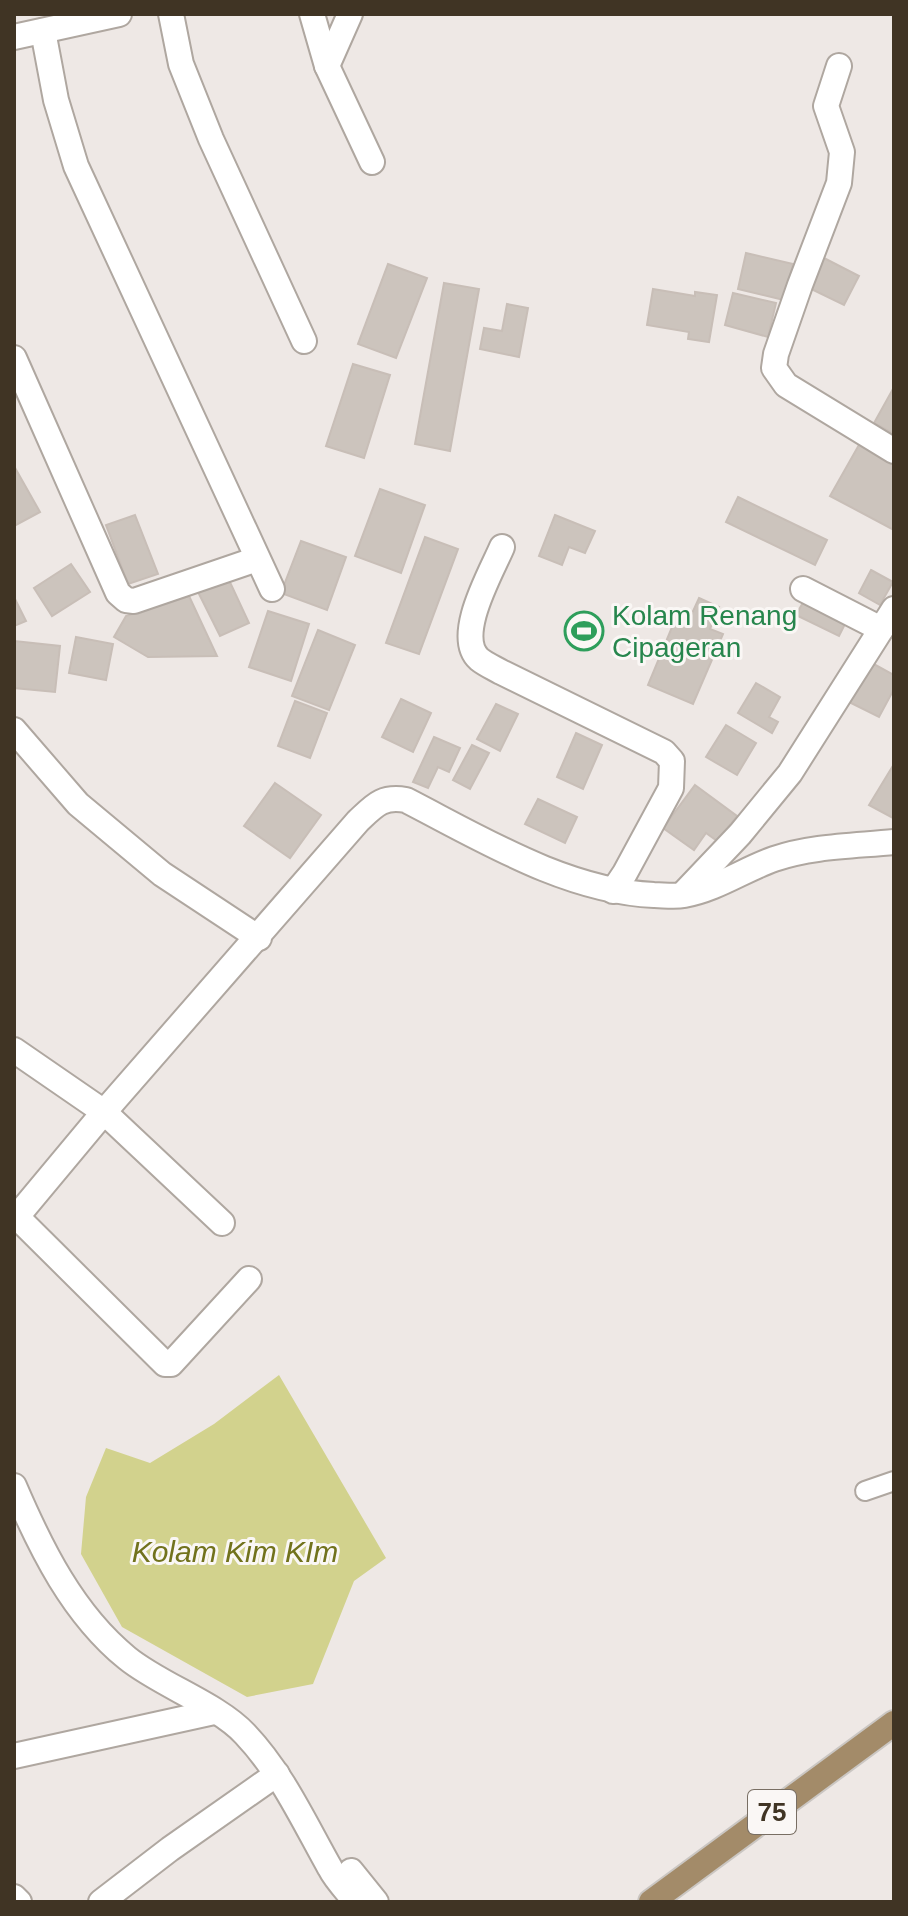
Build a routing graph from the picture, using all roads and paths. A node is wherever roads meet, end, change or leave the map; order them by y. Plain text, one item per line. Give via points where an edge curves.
1 (119, 14) edge
2 (171, 14) edge
3 (312, 14) edge
4 (350, 14) edge
5 (43, 31) junction
6 (14, 37) edge
7 (327, 66) junction
8 (839, 66) dead end
9 (372, 162) dead end
10 (304, 341) dead end
11 (14, 358) edge
12 (21, 391) edge
13 (894, 451) edge
14 (502, 547) dead end
15 (257, 559) junction
16 (272, 589) dead end
17 (803, 589) dead end
18 (887, 619) edge
19 (14, 730) edge
20 (894, 842) edge
21 (613, 891) junction
22 (681, 896) junction
23 (259, 938) junction
24 (14, 1050) edge
25 (104, 1112) junction
26 (16, 1218) edge
27 (222, 1223) dead end
28 (249, 1279) dead end
29 (894, 1481) edge
30 (14, 1486) edge
31 (865, 1491) dead end
32 (214, 1712) junction
33 (894, 1723) edge
34 (14, 1756) edge
35 (277, 1774) junction
36 (319, 1843) junction
37 (14, 1897) edge
38 (19, 1902) edge
39 (101, 1902) edge
40 (356, 1902) edge
41 (376, 1902) edge
42 (651, 1902) edge

1 - 5 street
2 - 10 street via 181,64 211,139
3 - 7 street
4 - 7 street
5 - 6 street
5 - 15 street via 76,166
7 - 9 street
8 - 13 street via 826,106 842,152 839,183 774,368 786,385
11 - 12 street
12 - 15 street via 118,593 126,600
14 - 21 street via 469,627 477,658 664,752 672,761 671,788
15 - 16 street
17 - 18 street
18 - 22 street via 790,773
19 - 23 street via 78,804 162,874
20 - 22 street via 830,847 775,859 720,885
21 - 22 street
21 - 23 street via 497,848 406,800 392,798 358,821
23 - 25 street
24 - 25 street
25 - 26 street
25 - 27 street
26 - 28 street via 165,1364 171,1364
29 - 31 lane
30 - 32 street via 39,1542 97,1628 128,1659
32 - 34 street
32 - 35 street via 243,1731
33 - 42 main road, 75
35 - 36 street
35 - 39 street
36 - 40 street via 331,1870
36 - 41 street via 346,1865
37 - 38 street

